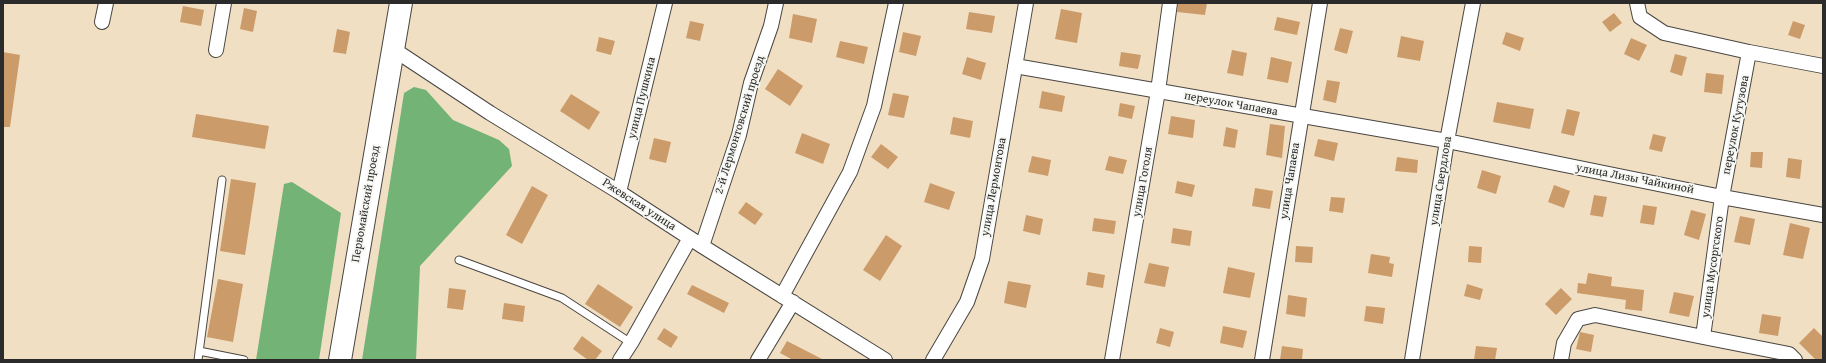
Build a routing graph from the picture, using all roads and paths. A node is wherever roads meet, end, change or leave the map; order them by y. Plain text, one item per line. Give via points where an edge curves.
1 (106, 3) edge
2 (224, 3) edge
3 (401, 3) edge
4 (664, 3) edge
5 (776, 3) edge
6 (896, 3) edge
7 (1026, 3) edge
8 (1170, 3) edge
9 (1320, 3) edge
10 (1473, 3) edge
11 (1638, 3) edge
12 (102, 22) dead end
13 (393, 49) junction
14 (216, 50) dead end
15 (1749, 52) junction
16 (1014, 66) junction
17 (1823, 66) edge
18 (1158, 91) junction
19 (1300, 117) junction
20 (1447, 141) junction
21 (222, 180) dead end
22 (619, 192) junction
23 (1722, 197) junction
24 (1823, 215) edge
25 (696, 242) junction
26 (459, 260) dead end
27 (787, 299) junction
28 (1703, 337) junction
29 (631, 343) junction
30 (199, 351) junction
31 (198, 360) edge
32 (244, 360) edge
33 (340, 360) edge
34 (620, 360) edge
35 (758, 360) edge
36 (885, 360) edge
37 (933, 360) edge
38 (1112, 360) edge
39 (1262, 360) edge
40 (1412, 360) edge
41 (1561, 360) edge
42 (1795, 360) edge

1 - 12 street
2 - 14 street
3 - 13 main road, Первомайский проезд
4 - 22 street, улица Пушкина
5 - 25 street, 2-й Лермонтовский проезд via 771,26 751,83 739,135
6 - 27 street via 874,106 850,172
7 - 16 street, улица Лермонтова
8 - 18 street, улица Гоголя
9 - 19 street, улица Чапаева
10 - 20 street, улица Свердлова
11 - 15 street via 1640,17 1664,33
13 - 22 street, Ржевская улица via 490,113
13 - 33 main road, Первомайский проезд
15 - 17 street
15 - 23 street, переулок Кутузова
16 - 18 street, переулок Чапаева
16 - 37 street, улица Лермонтова via 982,259 967,302
18 - 19 street, переулок Чапаева
18 - 38 street, улица Гоголя
19 - 20 street, переулок Чапаева
19 - 39 street, улица Чапаева
20 - 23 street, улица Лизы Чайкиной
20 - 40 street, улица Свердлова
21 - 30 lane
22 - 25 street, Ржевская улица
23 - 24 street, улица Лизы Чайкиной
23 - 28 street, улица Мусоргского
25 - 27 street, Ржевская улица
25 - 29 street, 2-й Лермонтовский проезд
26 - 29 lane via 562,298
27 - 35 street
27 - 36 street, Ржевская улица
28 - 41 street via 1595,315 1578,319 1564,343
28 - 42 street via 1789,354
29 - 34 street, 2-й Лермонтовский проезд
30 - 31 lane
30 - 32 lane

